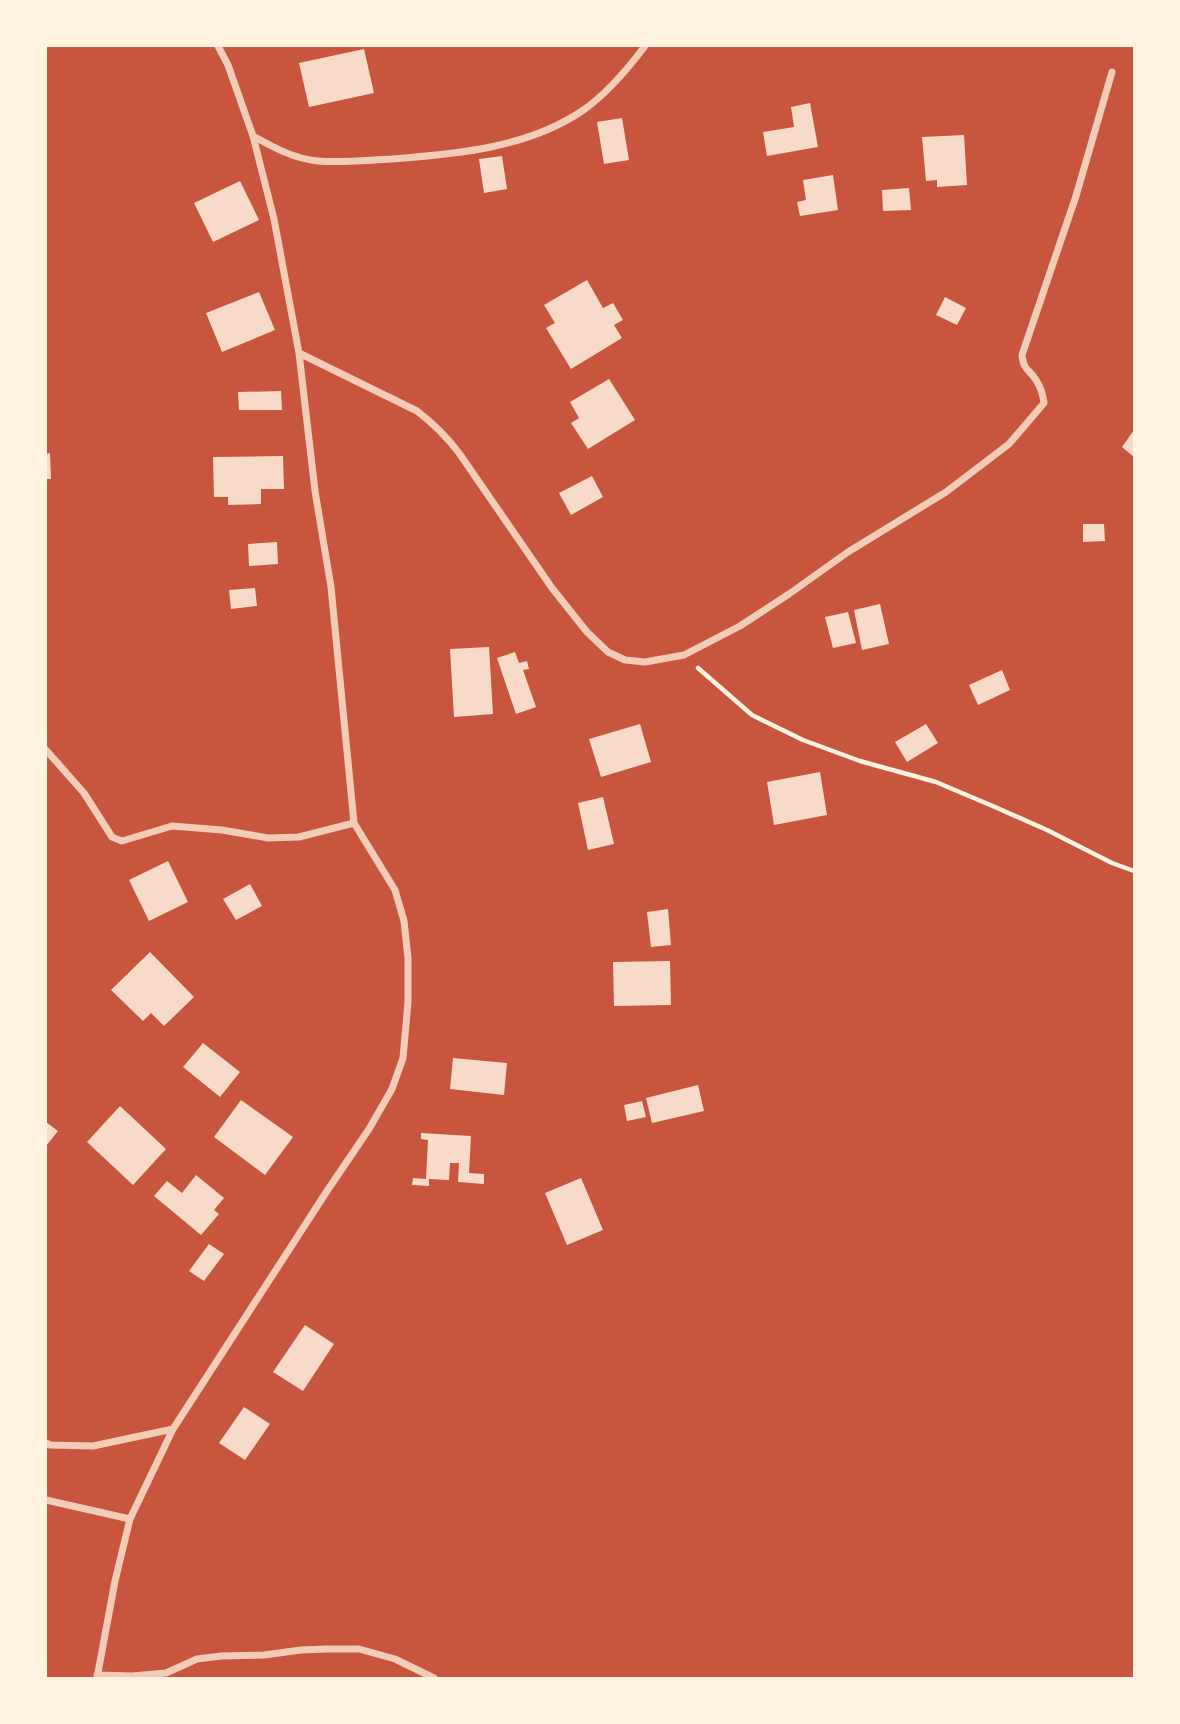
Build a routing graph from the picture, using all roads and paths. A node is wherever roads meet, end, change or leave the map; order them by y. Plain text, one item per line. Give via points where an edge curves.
1 (218, 46) edge
2 (645, 46) edge
3 (1112, 72) dead end
4 (253, 136) junction
5 (299, 353) junction
6 (684, 655) junction
7 (46, 750) edge
8 (354, 824) junction
9 (1135, 871) edge
10 (173, 1429) junction
11 (46, 1443) edge
12 (46, 1500) edge
13 (130, 1519) junction
14 (97, 1677) edge
15 (433, 1678) edge

1 - 4 street
2 - 4 street via 590,105 544,132 520,140 428,156 343,162 297,157
3 - 6 street via 1022,355 1023,366 1035,378 1044,403 1009,444 946,492 740,626
4 - 5 street
5 - 6 street via 416,411 439,429 552,588 608,652 645,662
5 - 8 street via 331,587
6 - 9 path via 752,715 803,740 936,782
7 - 8 street via 84,793 111,838 122,841 172,826 268,838 299,837
8 - 10 street via 394,890 404,921 408,1002 403,1058 369,1129
10 - 11 street via 93,1446
10 - 13 street
12 - 13 street
13 - 14 street
14 - 15 street via 166,1672 197,1659 221,1656 359,1649 395,1658

